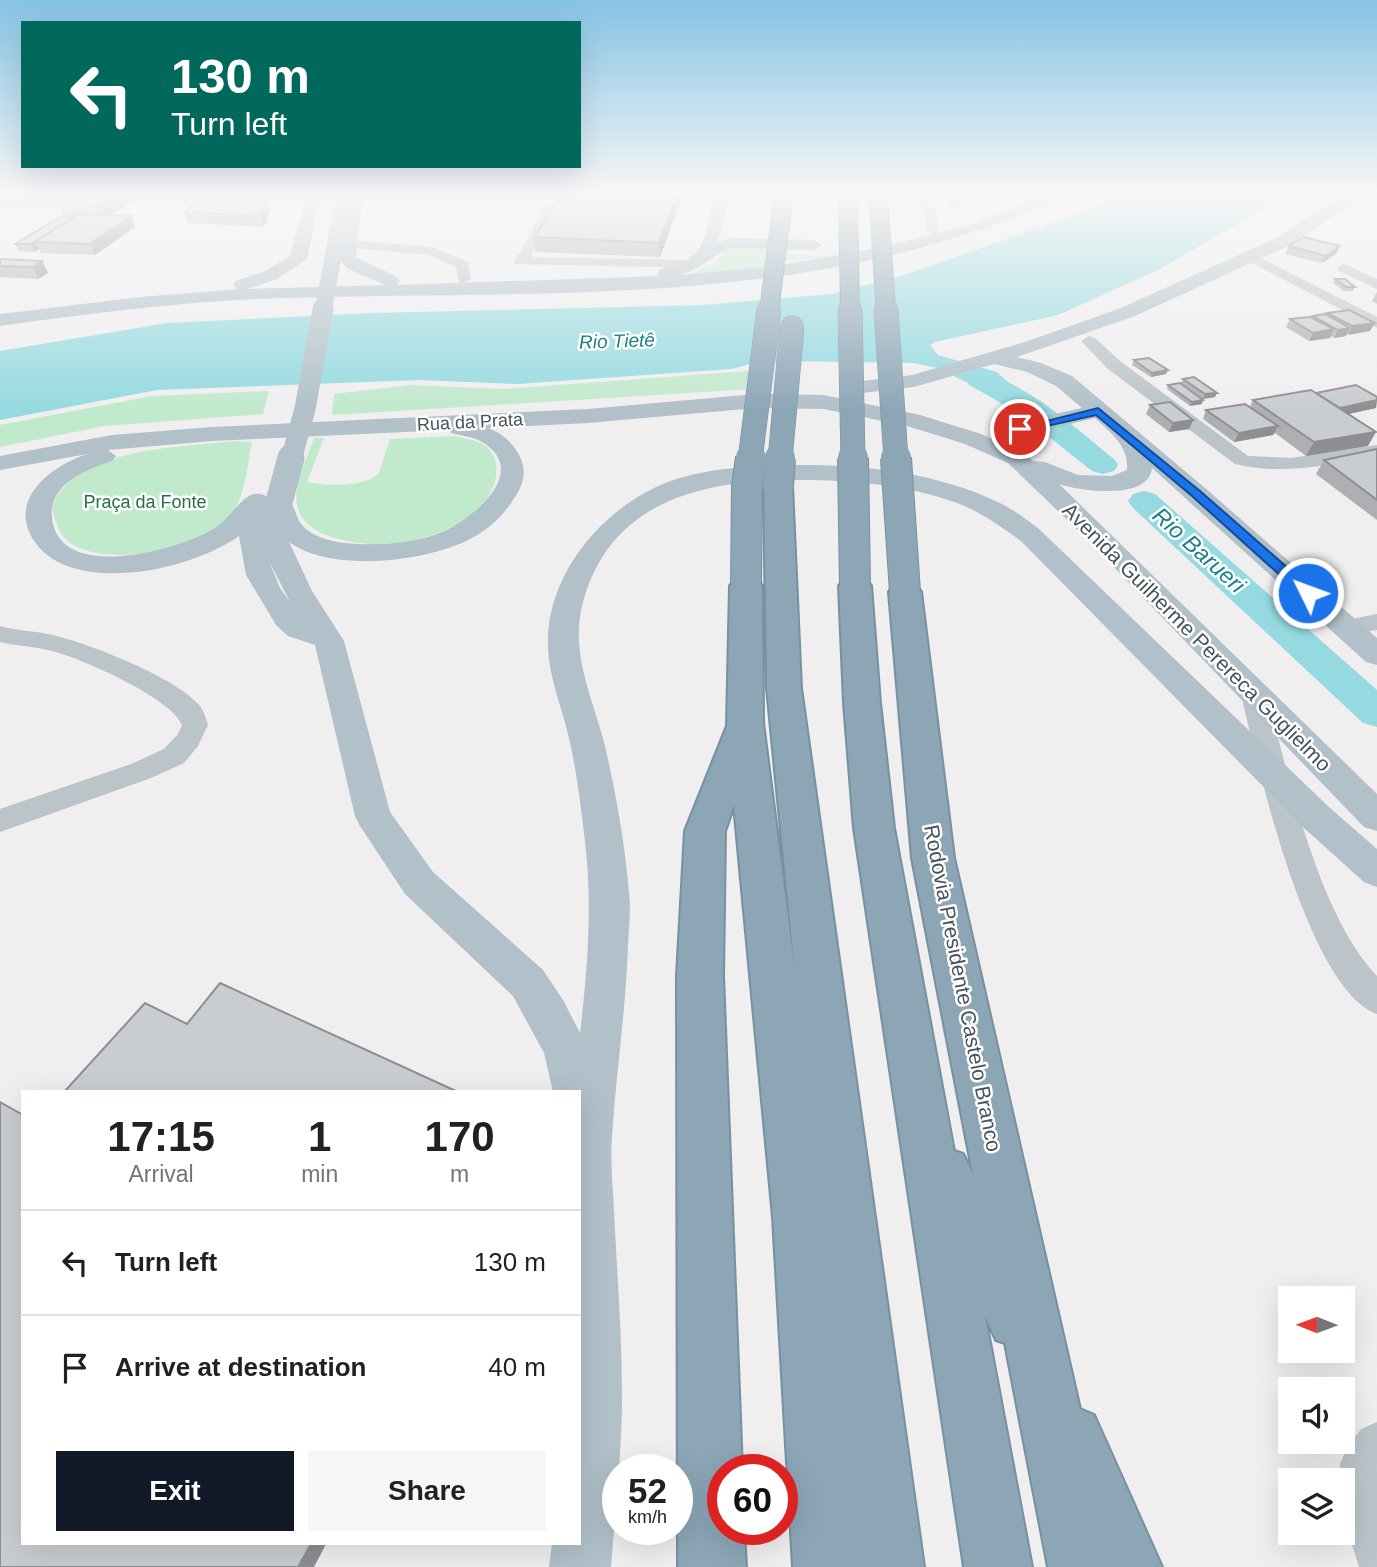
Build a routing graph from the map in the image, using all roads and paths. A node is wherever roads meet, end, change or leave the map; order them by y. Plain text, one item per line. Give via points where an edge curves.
1 (285, 266) edge
2 (319, 266) edge
3 (326, 266) edge
4 (357, 266) edge
5 (435, 266) edge
6 (687, 266) edge
7 (784, 266) edge
8 (787, 266) edge
9 (796, 266) edge
10 (801, 266) edge
11 (849, 266) edge
12 (883, 266) edge
13 (1231, 266) edge
14 (1266, 266) edge
15 (1271, 266) edge
16 (1344, 268) dead end
17 (782, 269) junction
18 (464, 272) junction
19 (391, 281) junction
20 (1377, 285) edge
21 (230, 288) junction
22 (32, 297) dead end
23 (54, 304) junction
24 (0, 305) edge
25 (0, 318) edge
26 (1377, 323) edge
27 (1089, 341) junction
28 (992, 359) junction
29 (1054, 374) junction
30 (1088, 414) junction
31 (435, 425) junction
32 (939, 428) joint
33 (1020, 429) dead end
34 (212, 434) junction
35 (1127, 435) junction
36 (0, 450) edge
37 (1377, 451) edge
38 (270, 456) dead end
39 (1016, 458) junction
40 (0, 463) edge
41 (0, 473) edge
42 (267, 493) junction
43 (1196, 493) junction
44 (41, 499) junction
45 (1093, 530) junction
46 (763, 583) junction
47 (1377, 622) edge
48 (1345, 627) junction
49 (0, 634) edge
50 (1377, 655) edge
51 (1254, 695) junction
52 (745, 723) junction
53 (1274, 775) junction
54 (1377, 817) edge
55 (0, 821) edge
56 (1377, 871) edge
57 (1377, 999) edge
58 (576, 1090) edge
59 (581, 1112) edge
60 (926, 1138) junction
61 (1042, 1368) junction
62 (1377, 1445) edge
63 (1374, 1544) edge
64 (580, 1567) edge
65 (712, 1567) edge
66 (827, 1567) edge
67 (890, 1567) edge
68 (998, 1567) edge
69 (1082, 1567) edge
70 (1128, 1567) edge

1 - 21 main road
2 - 38 main road
3 - 42 main road, bridge via 305,409
4 - 19 main road
5 - 18 street
6 - 18 main road via 648,275
7 - 17 main road
8 - 46 highway, bridge via 747,486
9 - 46 highway, bridge via 778,486
10 - 17 main road
11 - 60 highway, bridge via 855,586 862,703 874,828
12 - 61 highway, Rodovia Presidente Castelo Branco, bridge via 905,592 933,858
13 - 28 main road, Rua da Prata via 1128,312
14 - 27 main road
15 - 26 street
16 - 20 street
17 - 23 main road via 585,284
18 - 19 main road
19 - 21 main road
21 - 23 main road
22 - 23 main road
23 - 25 main road
24 - 25 main road via 10,307
27 - 29 main road via 1060,352 1054,359
27 - 37 street via 1114,365 1242,460 1277,464
28 - 29 main road via 1015,360
28 - 36 main road, Rua da Prata via 880,387 148,426
29 - 30 main road
30 - 33 main road
30 - 35 main road
31 - 32 main road, Rua da Prata via 779,401 824,402
31 - 34 main road, Rua da Prata
31 - 42 main road via 489,435 513,465 509,486 492,512 448,540 403,550 343,551 321,546 298,537
32 - 39 main road, Avenida Guilherme Perereca Guglielmo
34 - 40 main road, Rua da Prata via 112,442
34 - 44 main road via 125,449 88,461 56,479
35 - 39 main road, Avenida Guilherme Perereca Guglielmo via 1140,458 1141,468 1133,478 1080,484
35 - 43 main road
39 - 45 main road, Avenida Guilherme Perereca Guglielmo
41 - 44 main road
42 - 44 main road via 241,521 204,545 143,563 107,564 79,561 48,543 40,532 37,512
42 - 58 main road via 253,519 252,555 257,573 295,627 329,641 373,816 419,883 528,983 566,1051
43 - 45 main road, Avenida Guilherme Perereca Guglielmo via 1158,484 1101,494 1090,503 1086,516
43 - 48 main road
45 - 51 main road, Avenida Guilherme Perereca Guglielmo
46 - 52 highway
46 - 67 highway via 784,688
47 - 48 street
48 - 50 main road
49 - 55 street via 52,642 104,661 170,696 190,711 195,725 174,755
51 - 53 street
51 - 54 main road, Avenida Guilherme Perereca Guglielmo
52 - 65 highway via 705,831 700,976
52 - 66 highway via 800,1217
53 - 56 main road
53 - 57 street via 1319,911 1350,970
53 - 59 main road via 1030,535 992,509 918,485 790,472 740,473 676,487 647,500 599,543 573,583 565,614 563,648 588,748 610,894 607,1002
59 - 64 main road via 594,1399
60 - 61 highway
60 - 68 highway
61 - 69 highway, Rodovia Presidente Castelo Branco
61 - 70 highway
62 - 63 street via 1363,1464 1364,1504

